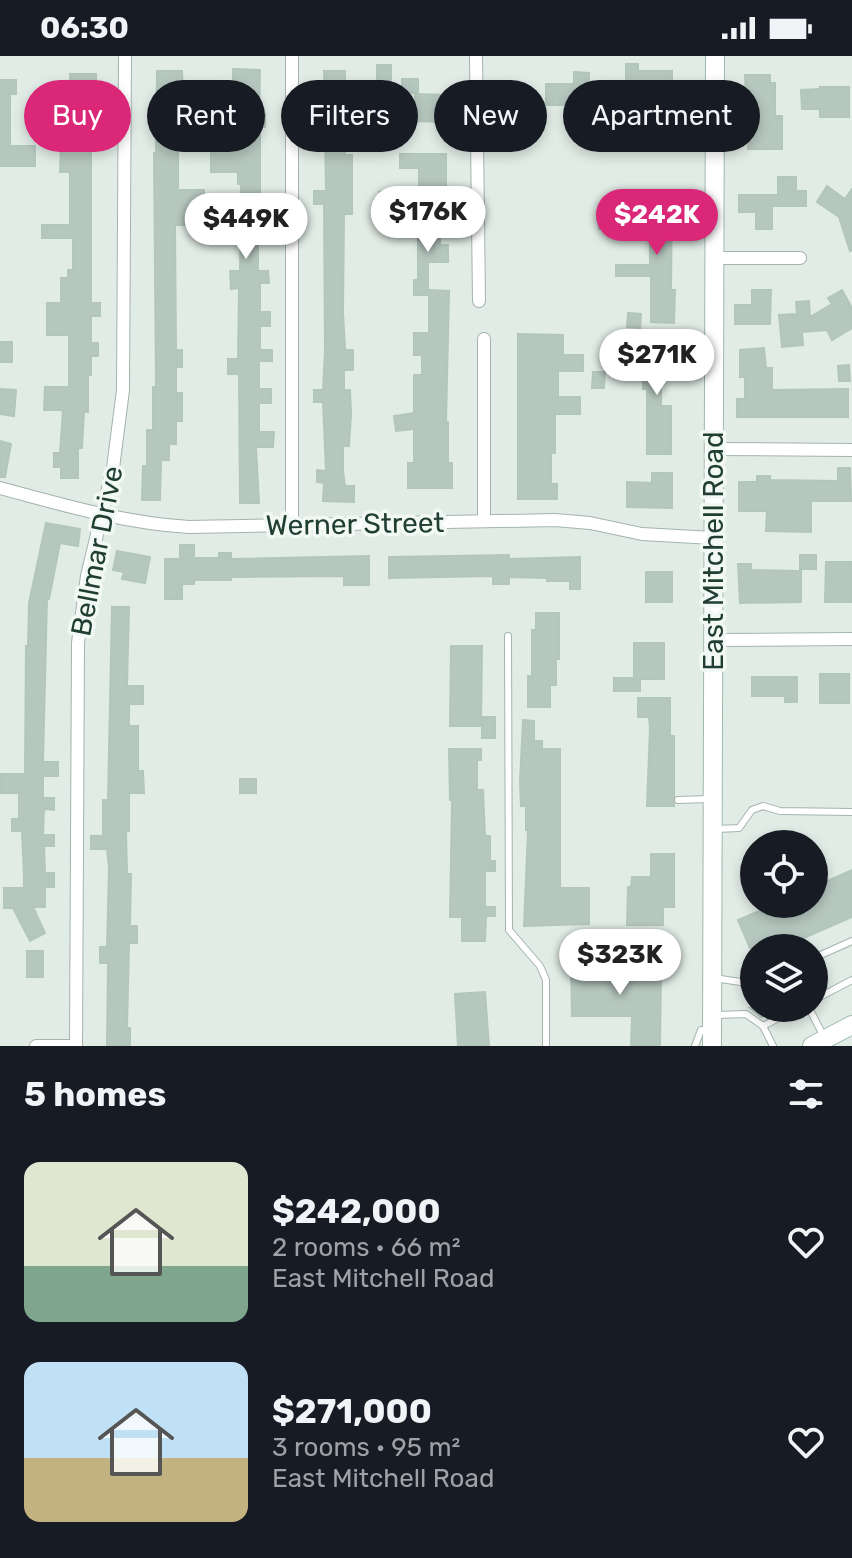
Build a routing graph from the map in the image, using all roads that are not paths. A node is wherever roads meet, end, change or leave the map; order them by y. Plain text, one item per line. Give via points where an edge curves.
1 (125, 56) edge
2 (292, 56) edge
3 (476, 56) edge
4 (715, 56) edge
5 (713, 258) junction
6 (800, 258) dead end
7 (479, 301) dead end
8 (484, 339) dead end
9 (712, 449) junction
10 (852, 450) edge
11 (0, 488) edge
12 (103, 515) junction
13 (484, 521) junction
14 (292, 525) junction
15 (713, 538) junction
16 (508, 636) dead end
17 (852, 639) edge
18 (713, 640) junction
19 (713, 799) junction
20 (678, 800) dead end
21 (852, 812) edge
22 (713, 830) junction
23 (852, 941) edge
24 (828, 952) edge
25 (713, 977) junction
26 (852, 980) edge
27 (740, 982) edge
28 (828, 993) edge
29 (771, 1022) edge
30 (813, 1022) edge
31 (852, 1025) edge
32 (763, 1026) junction
33 (713, 1030) edge
34 (819, 1042) edge
35 (36, 1046) edge
36 (76, 1046) edge
37 (546, 1046) edge
38 (695, 1046) edge
39 (773, 1046) edge

1 - 12 street, Bellmar Drive via 123,390
2 - 14 street
3 - 7 street
4 - 5 street, East Mitchell Road
5 - 6 street
5 - 9 street, East Mitchell Road
8 - 13 street
9 - 10 street
9 - 15 street, East Mitchell Road
11 - 12 street, Werner Street
12 - 14 street, Werner Street via 173,526
12 - 36 street, Bellmar Drive via 87,576 78,643
13 - 14 street, Werner Street
13 - 15 street, Werner Street via 590,523 642,534
15 - 18 street, East Mitchell Road
16 - 37 lane via 509,930 546,980
17 - 18 street
18 - 19 street, East Mitchell Road
19 - 20 lane
19 - 22 street, East Mitchell Road
21 - 22 lane via 763,806 752,810 739,828
22 - 25 street, East Mitchell Road
23 - 24 lane
25 - 27 lane
25 - 33 street, East Mitchell Road
26 - 28 lane
29 - 32 lane
30 - 34 lane
31 - 34 street
32 - 33 lane via 746,1014
32 - 39 lane
33 - 38 lane via 701,1030
35 - 36 street

